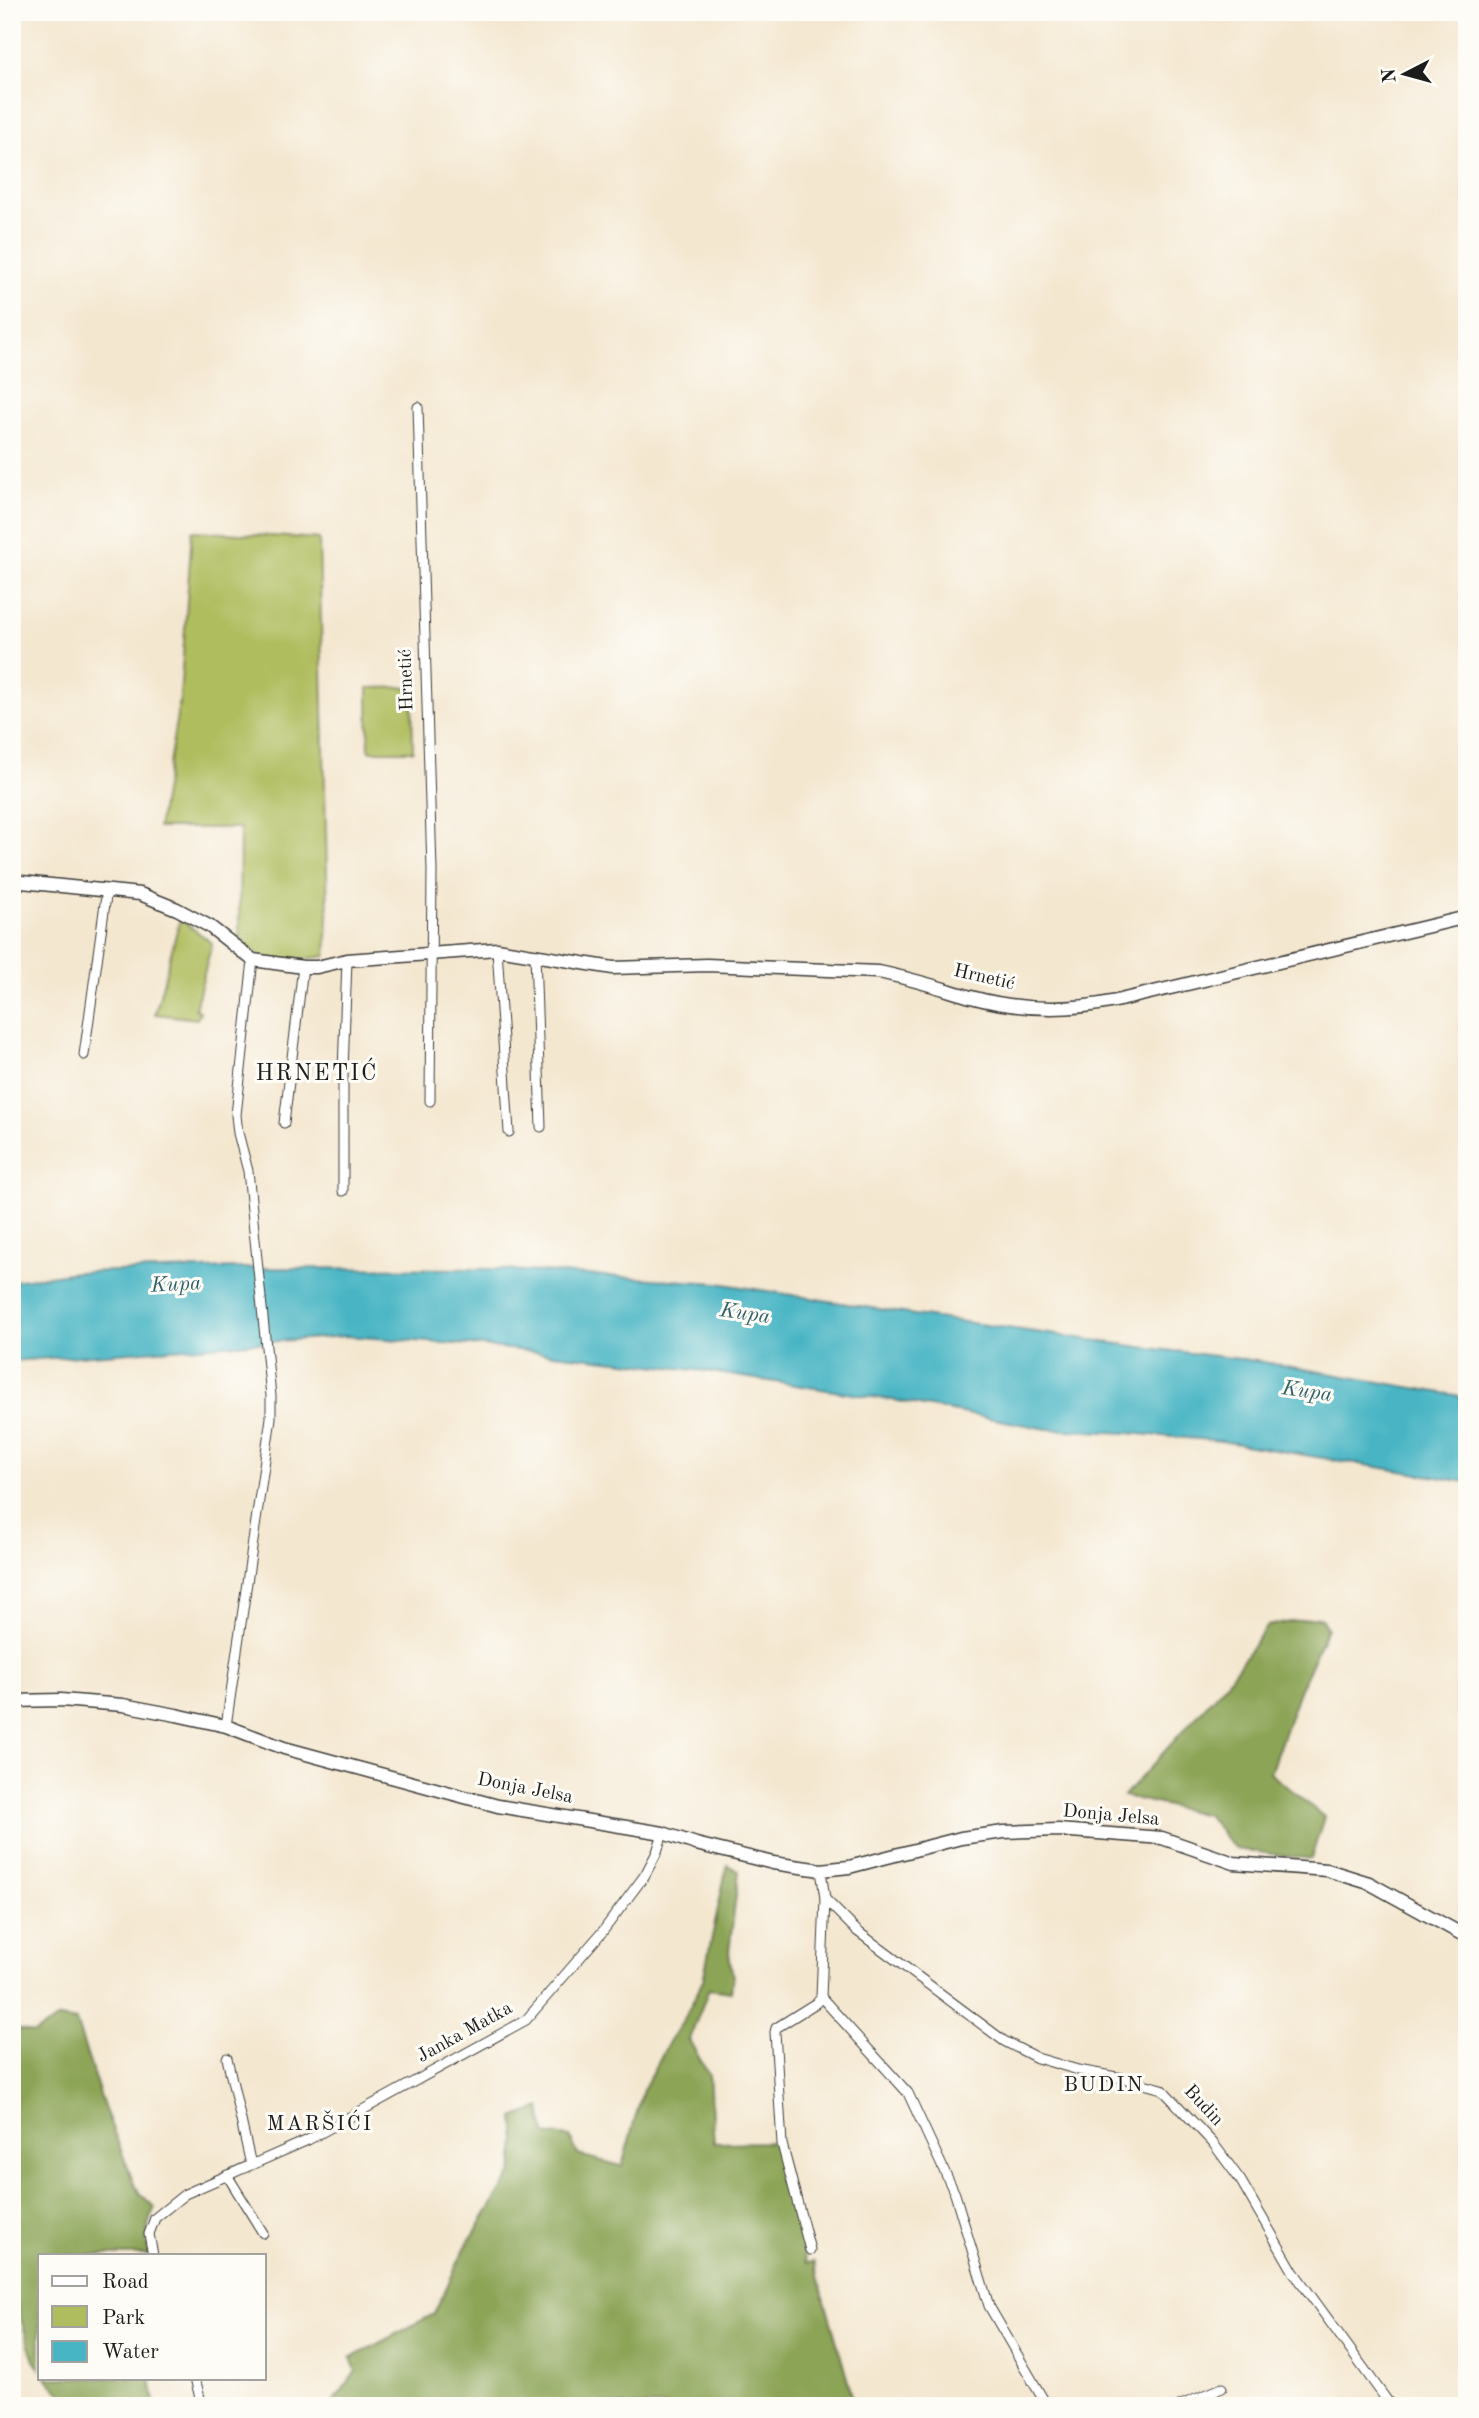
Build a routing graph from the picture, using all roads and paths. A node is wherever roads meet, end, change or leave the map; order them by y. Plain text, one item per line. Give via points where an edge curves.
1 (418, 407) dead end
2 (12, 881) edge
3 (107, 889) junction
4 (1462, 918) edge
5 (497, 949) junction
6 (430, 953) junction
7 (536, 954) junction
8 (253, 960) junction
9 (347, 960) junction
10 (303, 967) junction
11 (85, 1055) dead end
12 (430, 1101) dead end
13 (284, 1123) dead end
14 (541, 1127) dead end
15 (509, 1132) dead end
16 (344, 1191) dead end
17 (12, 1701) edge
18 (226, 1726) junction
19 (663, 1833) junction
20 (821, 1870) junction
21 (825, 1899) junction
22 (1467, 1937) edge
23 (821, 1997) junction
24 (227, 2058) dead end
25 (251, 2165) junction
26 (227, 2175) junction
27 (263, 2232) dead end
28 (810, 2250) dead end
29 (153, 2254) edge
30 (196, 2380) edge
31 (1222, 2388) dead end
32 (202, 2406) edge
33 (1047, 2406) edge
34 (1179, 2406) edge
35 (1391, 2406) edge

1 - 6 street, Hrnetić via 432,870
2 - 3 main road, Hrnetić
3 - 8 main road, Hrnetić via 140,894 177,909 209,926
3 - 11 street
4 - 7 main road, Hrnetić via 1075,1008 993,1002 878,972 707,965 613,968
5 - 6 main road, Hrnetić
5 - 7 main road, Hrnetić
5 - 15 street
6 - 9 main road, Hrnetić
6 - 12 street
7 - 14 street
8 - 10 main road, Hrnetić
8 - 18 street via 236,1115 248,1171 271,1418
9 - 10 main road, Hrnetić
9 - 16 street
10 - 13 street
17 - 18 main road, Donja Jelsa via 123,1705
18 - 19 main road, Donja Jelsa via 284,1748 498,1806
19 - 20 main road, Donja Jelsa via 773,1863
19 - 25 street, Janka Matka via 645,1875 526,2021 308,2140
20 - 21 street
20 - 22 main road, Donja Jelsa via 1004,1832 1058,1830 1161,1838 1234,1863 1327,1870 1368,1883
21 - 23 street
21 - 35 street, Budin via 857,1931 1004,2041 1037,2058 1162,2089 1213,2143 1241,2181 1293,2271
23 - 28 street via 775,2032 782,2144
23 - 33 street via 908,2093 955,2194 989,2306
24 - 25 street
25 - 26 street, Janka Matka
26 - 27 street
26 - 29 street, Janka Matka via 185,2193 155,2218 149,2234
30 - 32 street
31 - 34 street

